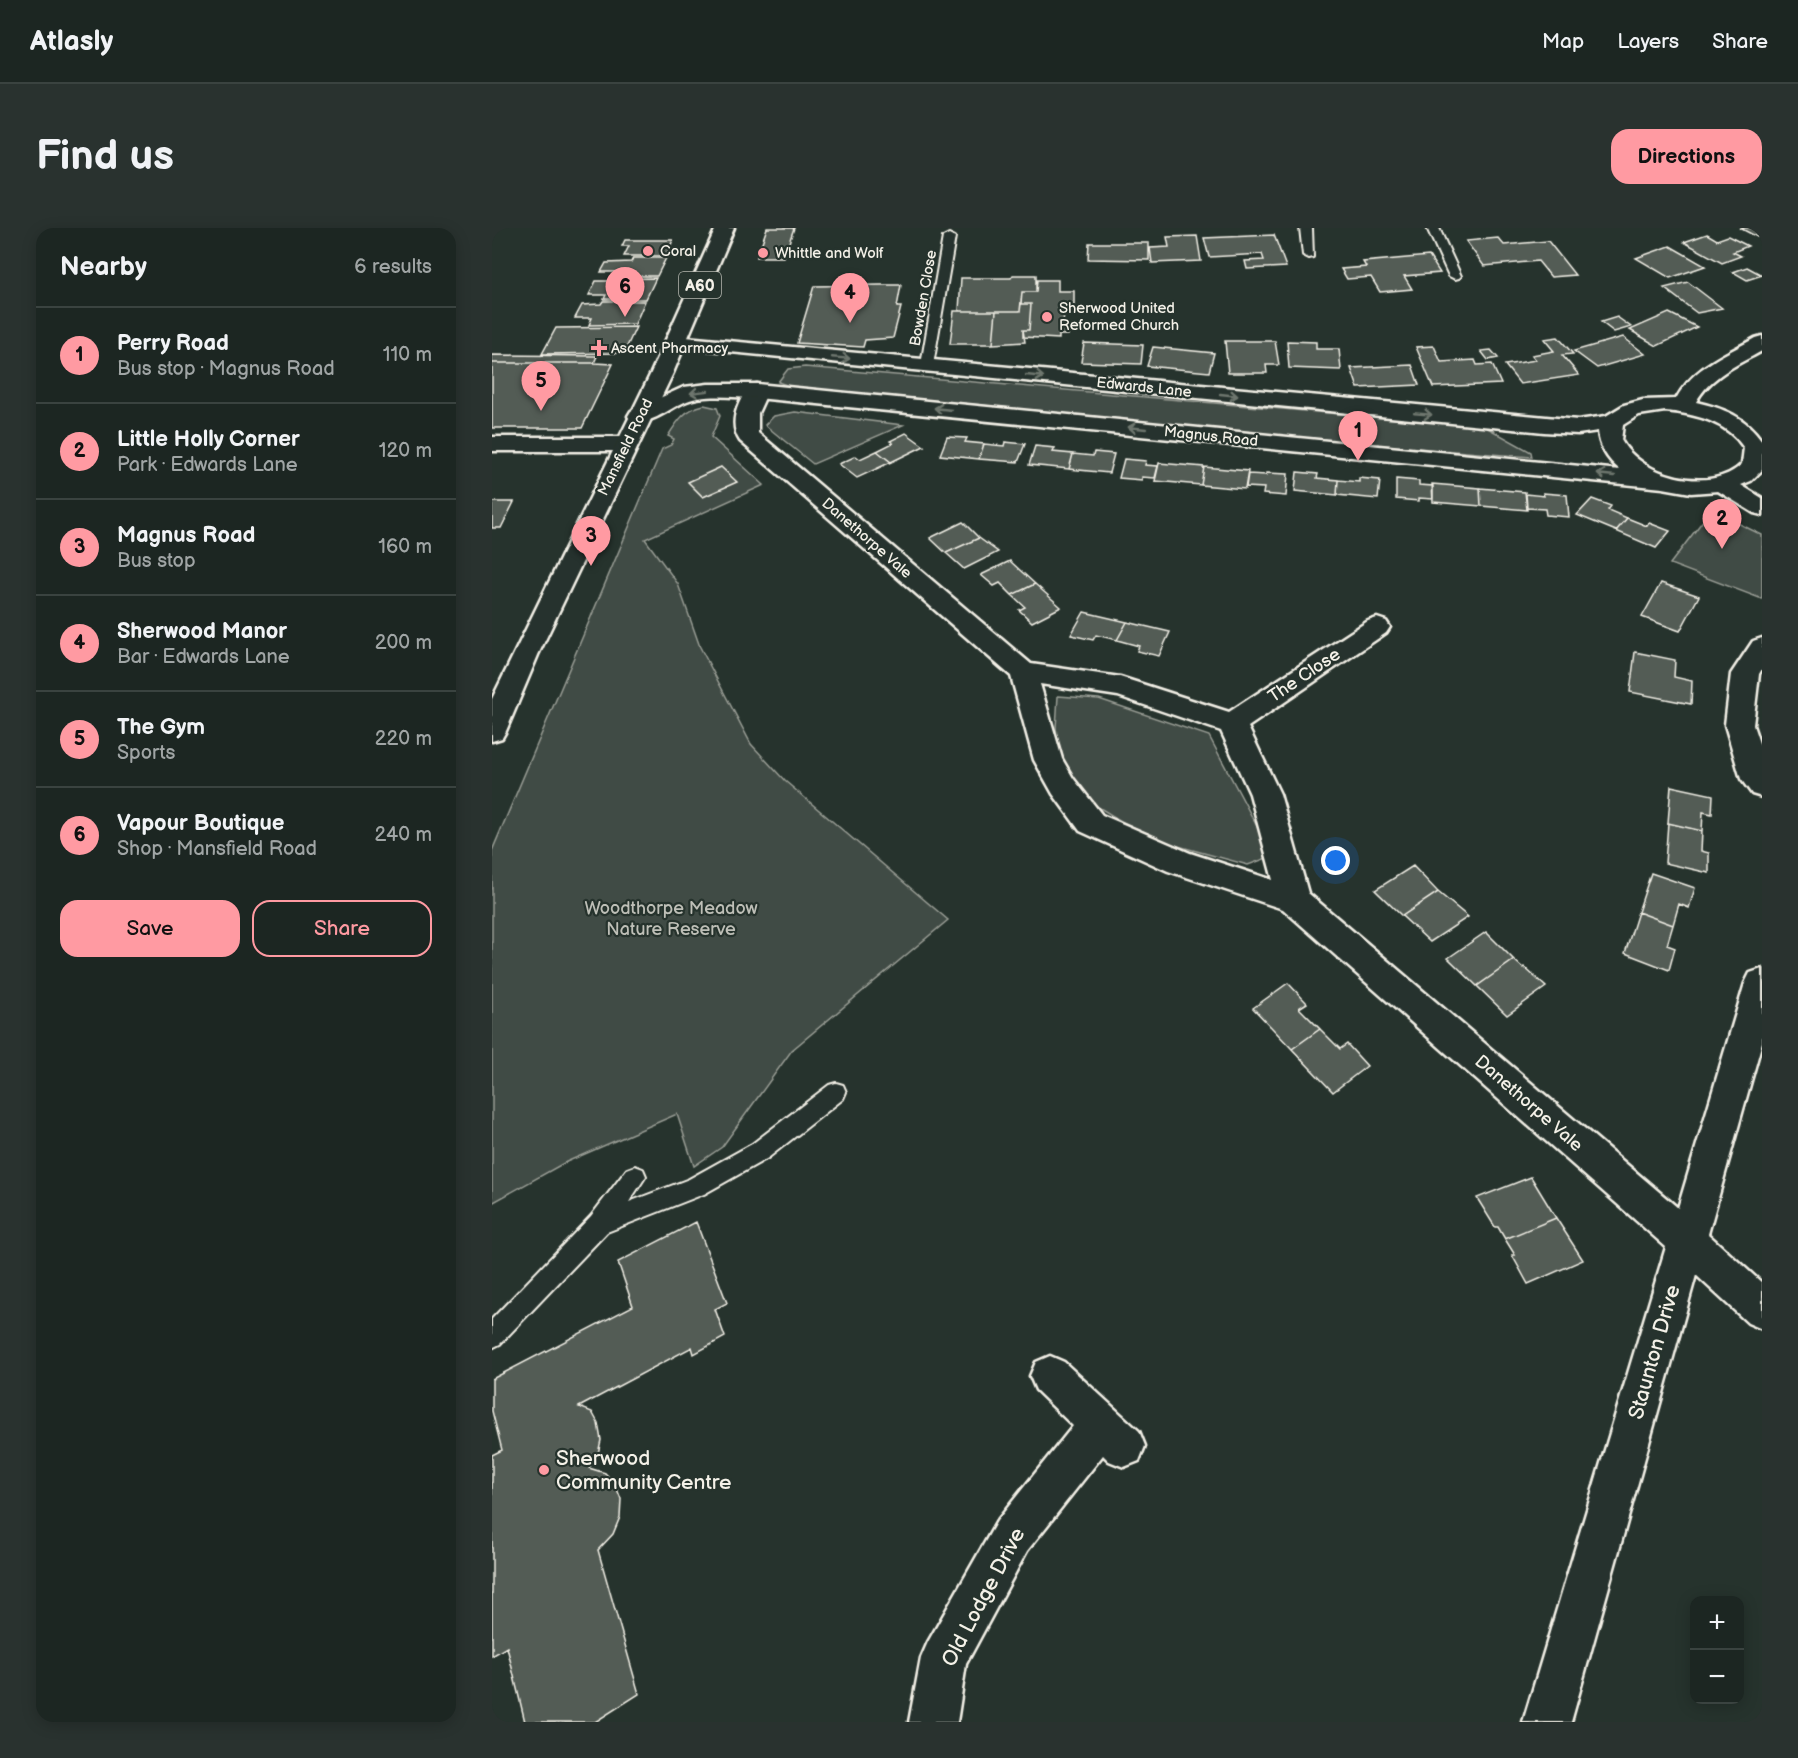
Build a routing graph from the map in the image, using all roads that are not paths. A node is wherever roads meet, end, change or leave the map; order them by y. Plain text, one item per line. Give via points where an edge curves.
1 (725, 228) edge
2 (1306, 228) edge
3 (1433, 228) edge
4 (949, 237) dead end
5 (1309, 255) dead end
6 (1455, 276) dead end
7 (675, 342) junction
8 (1762, 342) edge
9 (783, 353) junction
10 (927, 365) junction
11 (757, 391) junction
12 (1683, 406) junction
13 (639, 416) junction
14 (1613, 422) junction
15 (492, 444) edge
16 (626, 444) junction
17 (1758, 449) edge
18 (1664, 481) junction
19 (1722, 484) junction
20 (1762, 508) edge
21 (1377, 627) dead end
22 (1762, 647) edge
23 (1023, 672) junction
24 (496, 715) edge
25 (1232, 724) junction
26 (1762, 786) edge
27 (1294, 900) junction
28 (1762, 983) edge
29 (836, 1092) dead end
30 (635, 1176) dead end
31 (599, 1224) junction
32 (1687, 1241) junction
33 (1762, 1309) edge
34 (492, 1336) edge
35 (1050, 1376) dead end
36 (933, 1722) edge
37 (1547, 1722) edge

1 - 7 main road, Mansfield Road / A60
2 - 5 lane
3 - 6 lane
4 - 10 lane, Bowden Close
7 - 9 main road, Edwards Lane
7 - 11 main road, Magnus Road
7 - 13 main road, Mansfield Road / A60
8 - 12 main road via 1706,374 1694,385
9 -> 10 main road, Edwards Lane
9 - 11 main road, Danethorpe Vale
10 -> 14 main road, Edwards Lane via 1544,425 1578,427
11 -> 13 main road, Magnus Road via 684,394
18 -> 11 main road, Magnus Road
11 - 23 main road, Danethorpe Vale via 745,422 748,436
12 - 14 main road via 1648,405 1628,410
12 - 17 main road via 1723,418
13 - 16 main road, Mansfield Road / A60
14 - 18 main road via 1609,437 1616,451 1644,473
15 - 16 main road
16 - 24 main road, Mansfield Road / A60
17 - 19 main road via 1753,466 1741,478
18 - 19 main road, Magnus Road
19 - 20 main road
21 - 25 main road, The Close
22 - 26 main road via 1745,674 1739,725 1756,779
23 - 25 main road via 1120,687
23 - 27 main road, Danethorpe Vale via 1048,760 1091,823 1179,862
25 - 27 main road via 1265,794
27 - 32 main road, Danethorpe Vale
28 - 32 main road, Staunton Drive
29 - 31 lane via 760,1151 714,1177
30 - 31 lane
31 - 34 lane
32 - 33 main road, Danethorpe Vale
32 - 37 main road, Staunton Drive
35 - 36 main road, Old Lodge Drive via 1112,1436 1006,1546 944,1658

